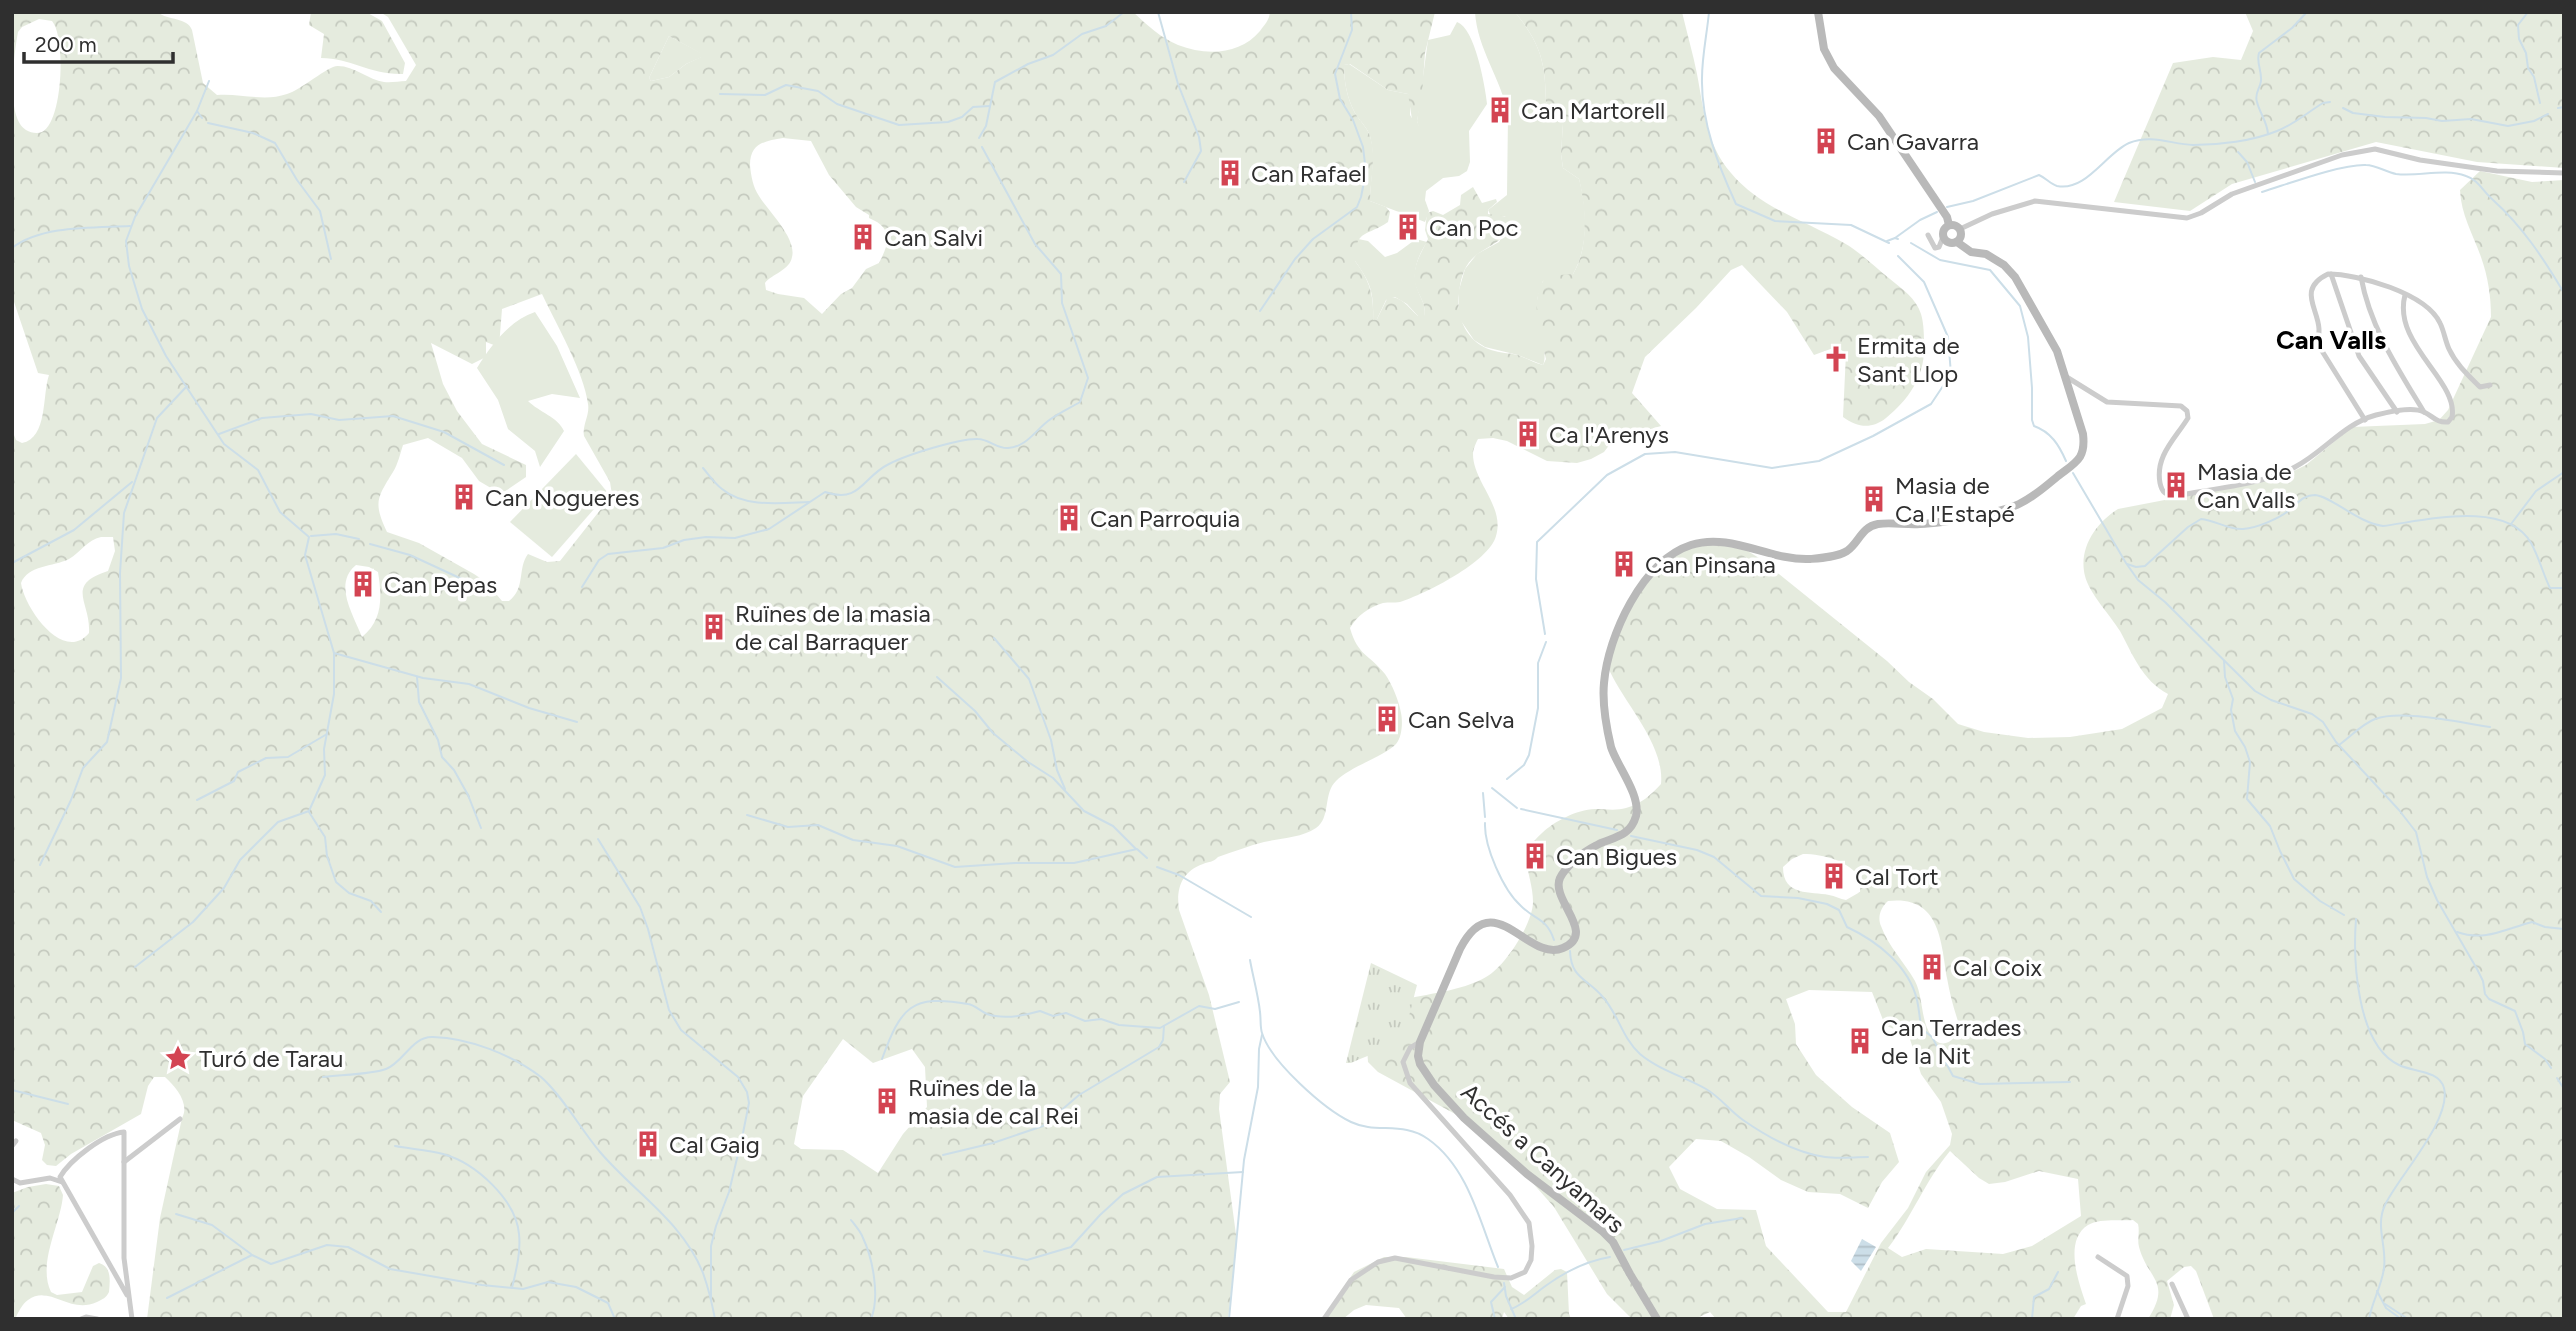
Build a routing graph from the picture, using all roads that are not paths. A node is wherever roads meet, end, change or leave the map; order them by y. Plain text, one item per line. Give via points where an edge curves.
1 (1818, 12) edge
2 (2564, 173) edge
3 (1949, 225) junction
4 (1960, 229) junction
5 (1928, 235) dead end
6 (1943, 237) junction
7 (1957, 242) junction
8 (2331, 274) junction
9 (2361, 278) junction
10 (2405, 295) junction
11 (2065, 376) junction
12 (2490, 385) dead end
13 (2397, 412) junction
14 (2424, 412) junction
15 (2365, 420) junction
16 (1420, 1042) junction
17 (180, 1119) dead end
18 (124, 1162) junction
19 (12, 1179) edge
20 (62, 1182) junction
21 (2098, 1256) dead end
22 (2172, 1284) dead end
23 (127, 1295) junction
24 (81, 1319) edge
25 (97, 1319) edge
26 (132, 1319) edge
27 (1324, 1319) edge
28 (1657, 1319) edge
29 (2117, 1319) edge
30 (2188, 1319) edge

1 - 3 street via 1829,60 1879,116
2 - 4 street via 2497,171 2375,149 2342,155 2232,194 2188,218 2035,201
3 - 4 street
3 - 6 street
4 - 7 street
5 - 6 street via 1935,248
6 - 7 street
7 - 11 street via 1971,252 1986,254 2015,277 2046,329
8 - 9 street
8 - 13 street via 2359,356
8 - 15 street via 2322,277 2312,293 2317,338
9 - 10 street
9 - 14 street via 2386,351
10 - 12 street via 2439,321 2459,366 2480,387
10 - 14 street via 2403,308 2411,337 2451,401 2453,412 2448,422
11 - 15 street via 2107,402 2187,411 2188,418 2159,468 2160,485 2168,496 2277,476
11 - 16 street via 2085,448 2080,459 2017,505 1931,523 1867,527 1846,552 1834,556 1788,559 1711,541 1689,545 1658,567 1637,591 1619,625 1604,683 1612,749 1636,804 1633,824 1617,838 1593,846 1560,878 1558,892 1576,925 1574,939 1566,947 1550,949 1498,924 1472,929
13 - 14 street
13 - 15 street
16 - 27 street via 1410,1048 1403,1062 1410,1083 1521,1208 1529,1223 1531,1259 1525,1272 1511,1278 1395,1258 1378,1262 1351,1280
16 - 28 street, Accés a Canyamars via 1420,1064 1434,1085 1527,1174 1613,1242
17 - 18 street
18 - 20 street via 124,1132 113,1133 67,1165
18 - 23 street
19 - 20 street via 20,1183 50,1178
20 - 23 street
21 - 29 street via 2127,1276
22 - 30 street
23 - 26 street
24 - 25 street

